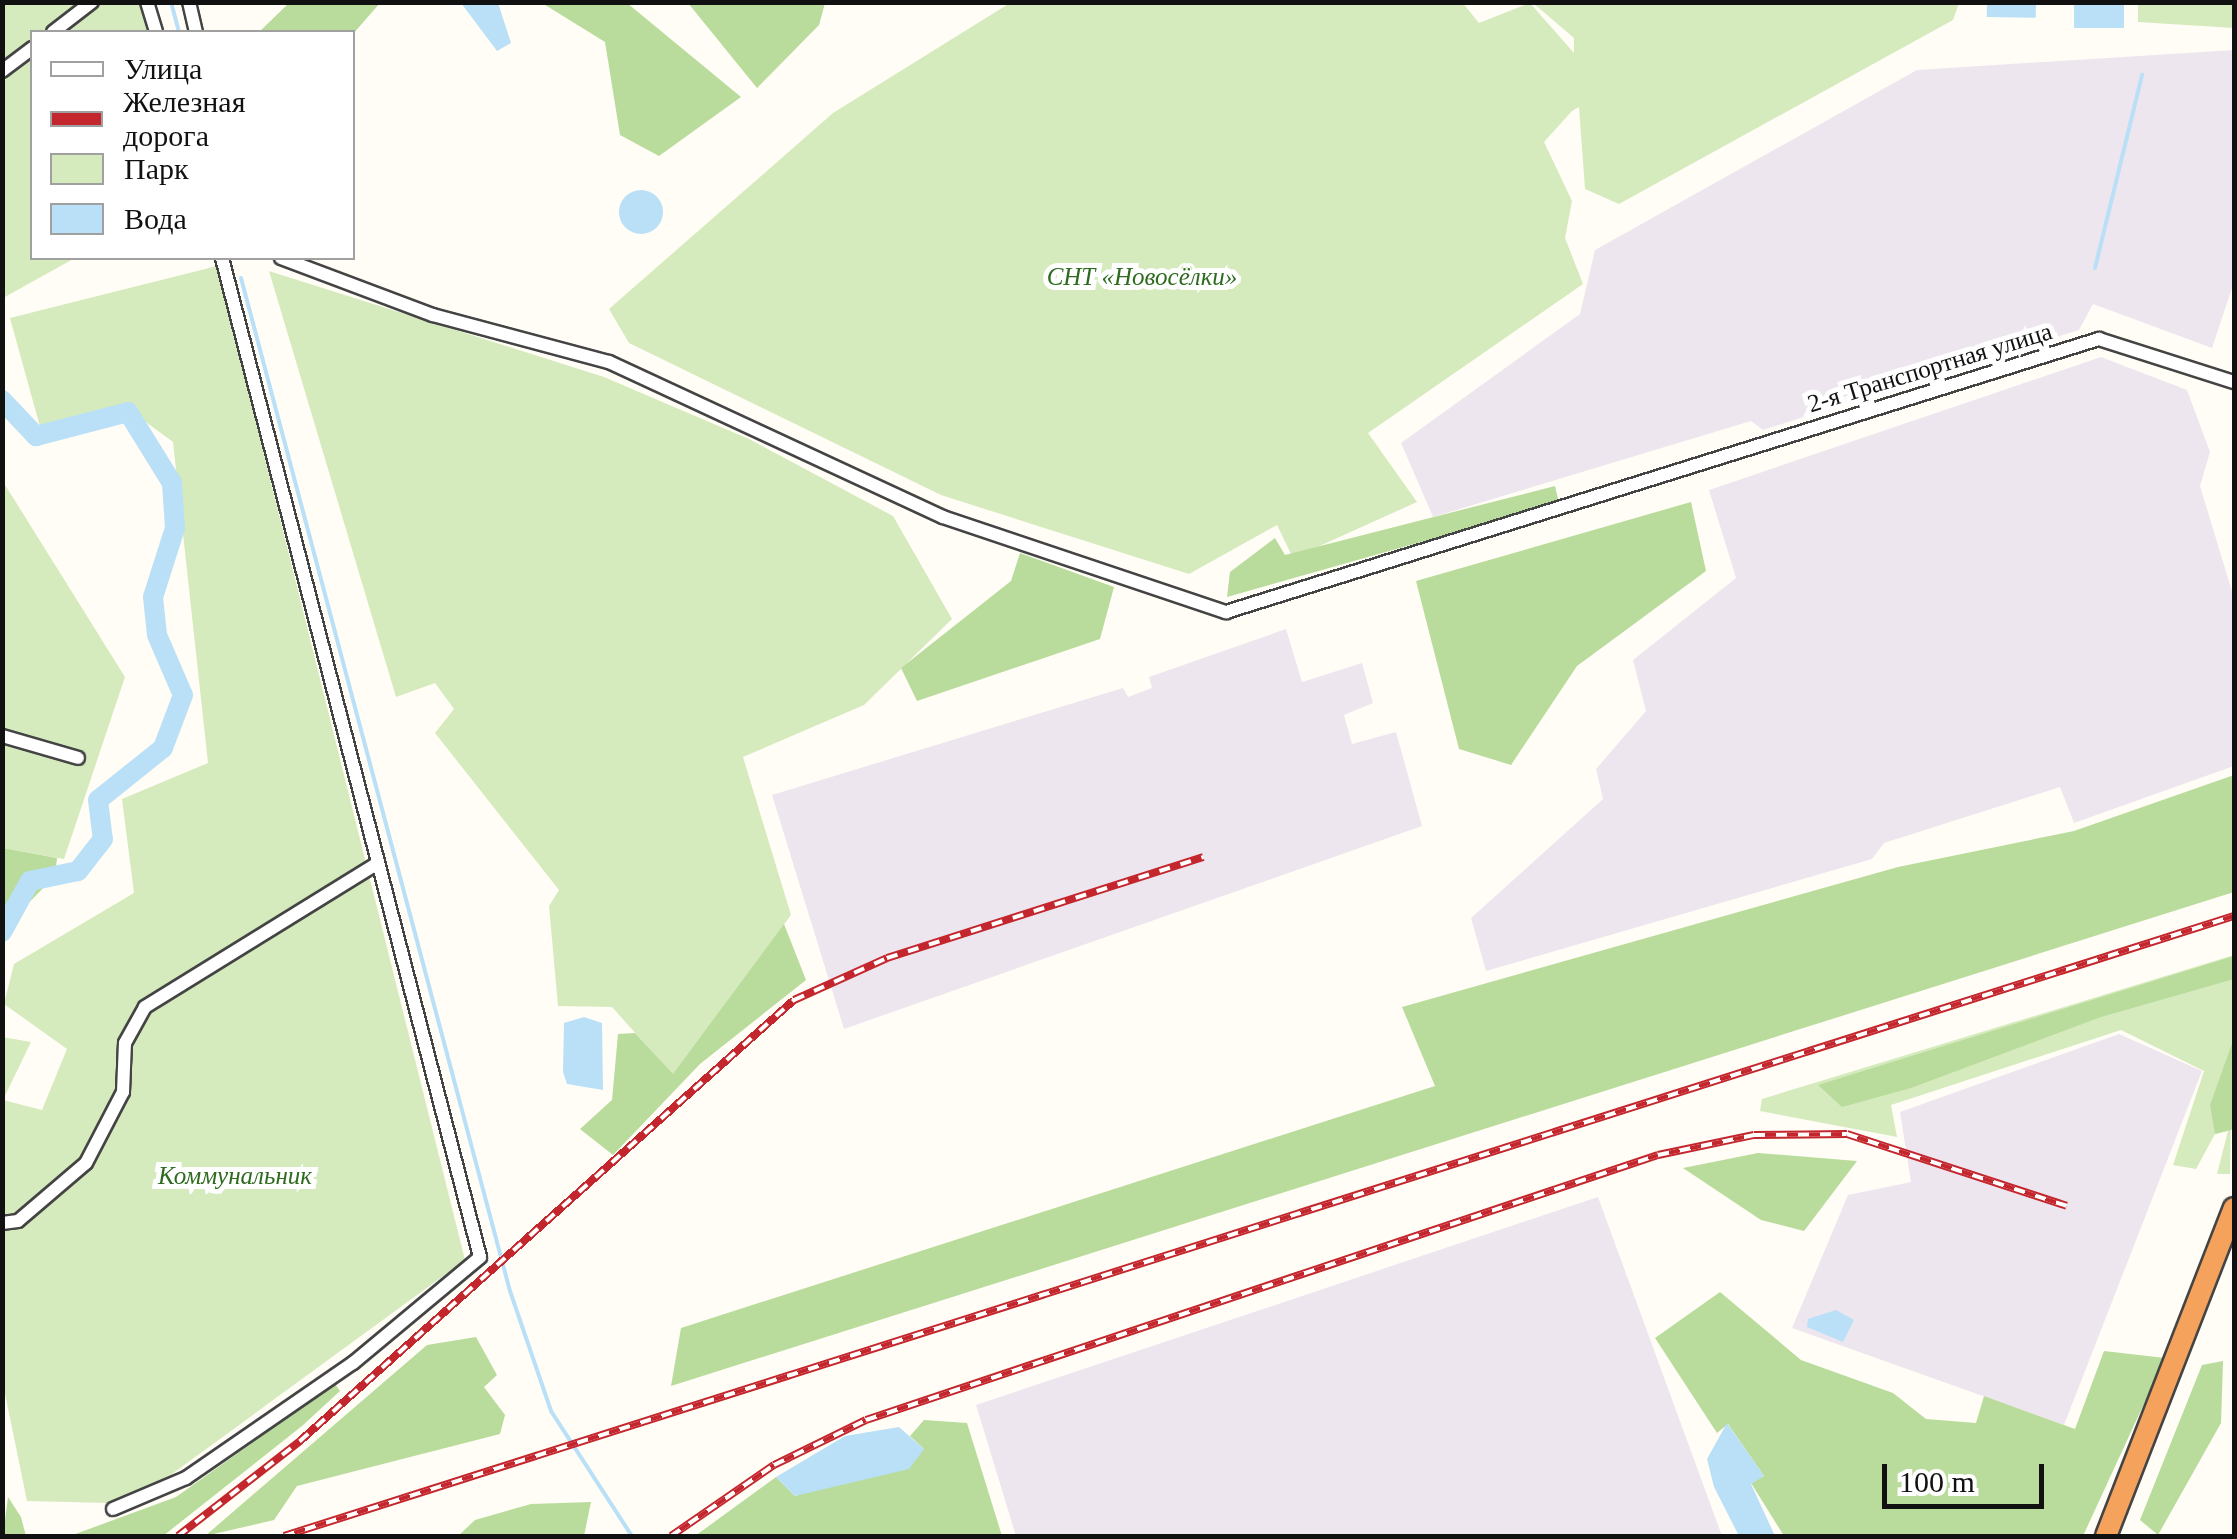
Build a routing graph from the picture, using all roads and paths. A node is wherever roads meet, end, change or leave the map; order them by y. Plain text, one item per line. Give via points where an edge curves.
1 (92, 2) edge
2 (147, 2) edge
3 (189, 2) edge
4 (56, 30) edge
5 (155, 30) edge
6 (196, 30) edge
7 (30, 50) edge
8 (2, 71) edge
9 (223, 260) edge
10 (287, 260) edge
11 (2234, 382) edge
12 (2, 736) edge
13 (78, 758) dead end
14 (375, 865) junction
15 (2234, 1208) edge
16 (2, 1224) edge
17 (113, 1509) dead end
18 (2106, 1536) edge

1 - 4 street
2 - 5 street
3 - 6 street
7 - 8 street
9 - 14 street
10 - 11 street, 2-я Транспортная улица via 433,315 610,362 942,517 1226,612 2099,340
12 - 13 street
14 - 16 street via 145,1007 125,1043 123,1092 86,1163 18,1221
14 - 17 street via 480,1256 353,1363 186,1478
15 - 18 highway

